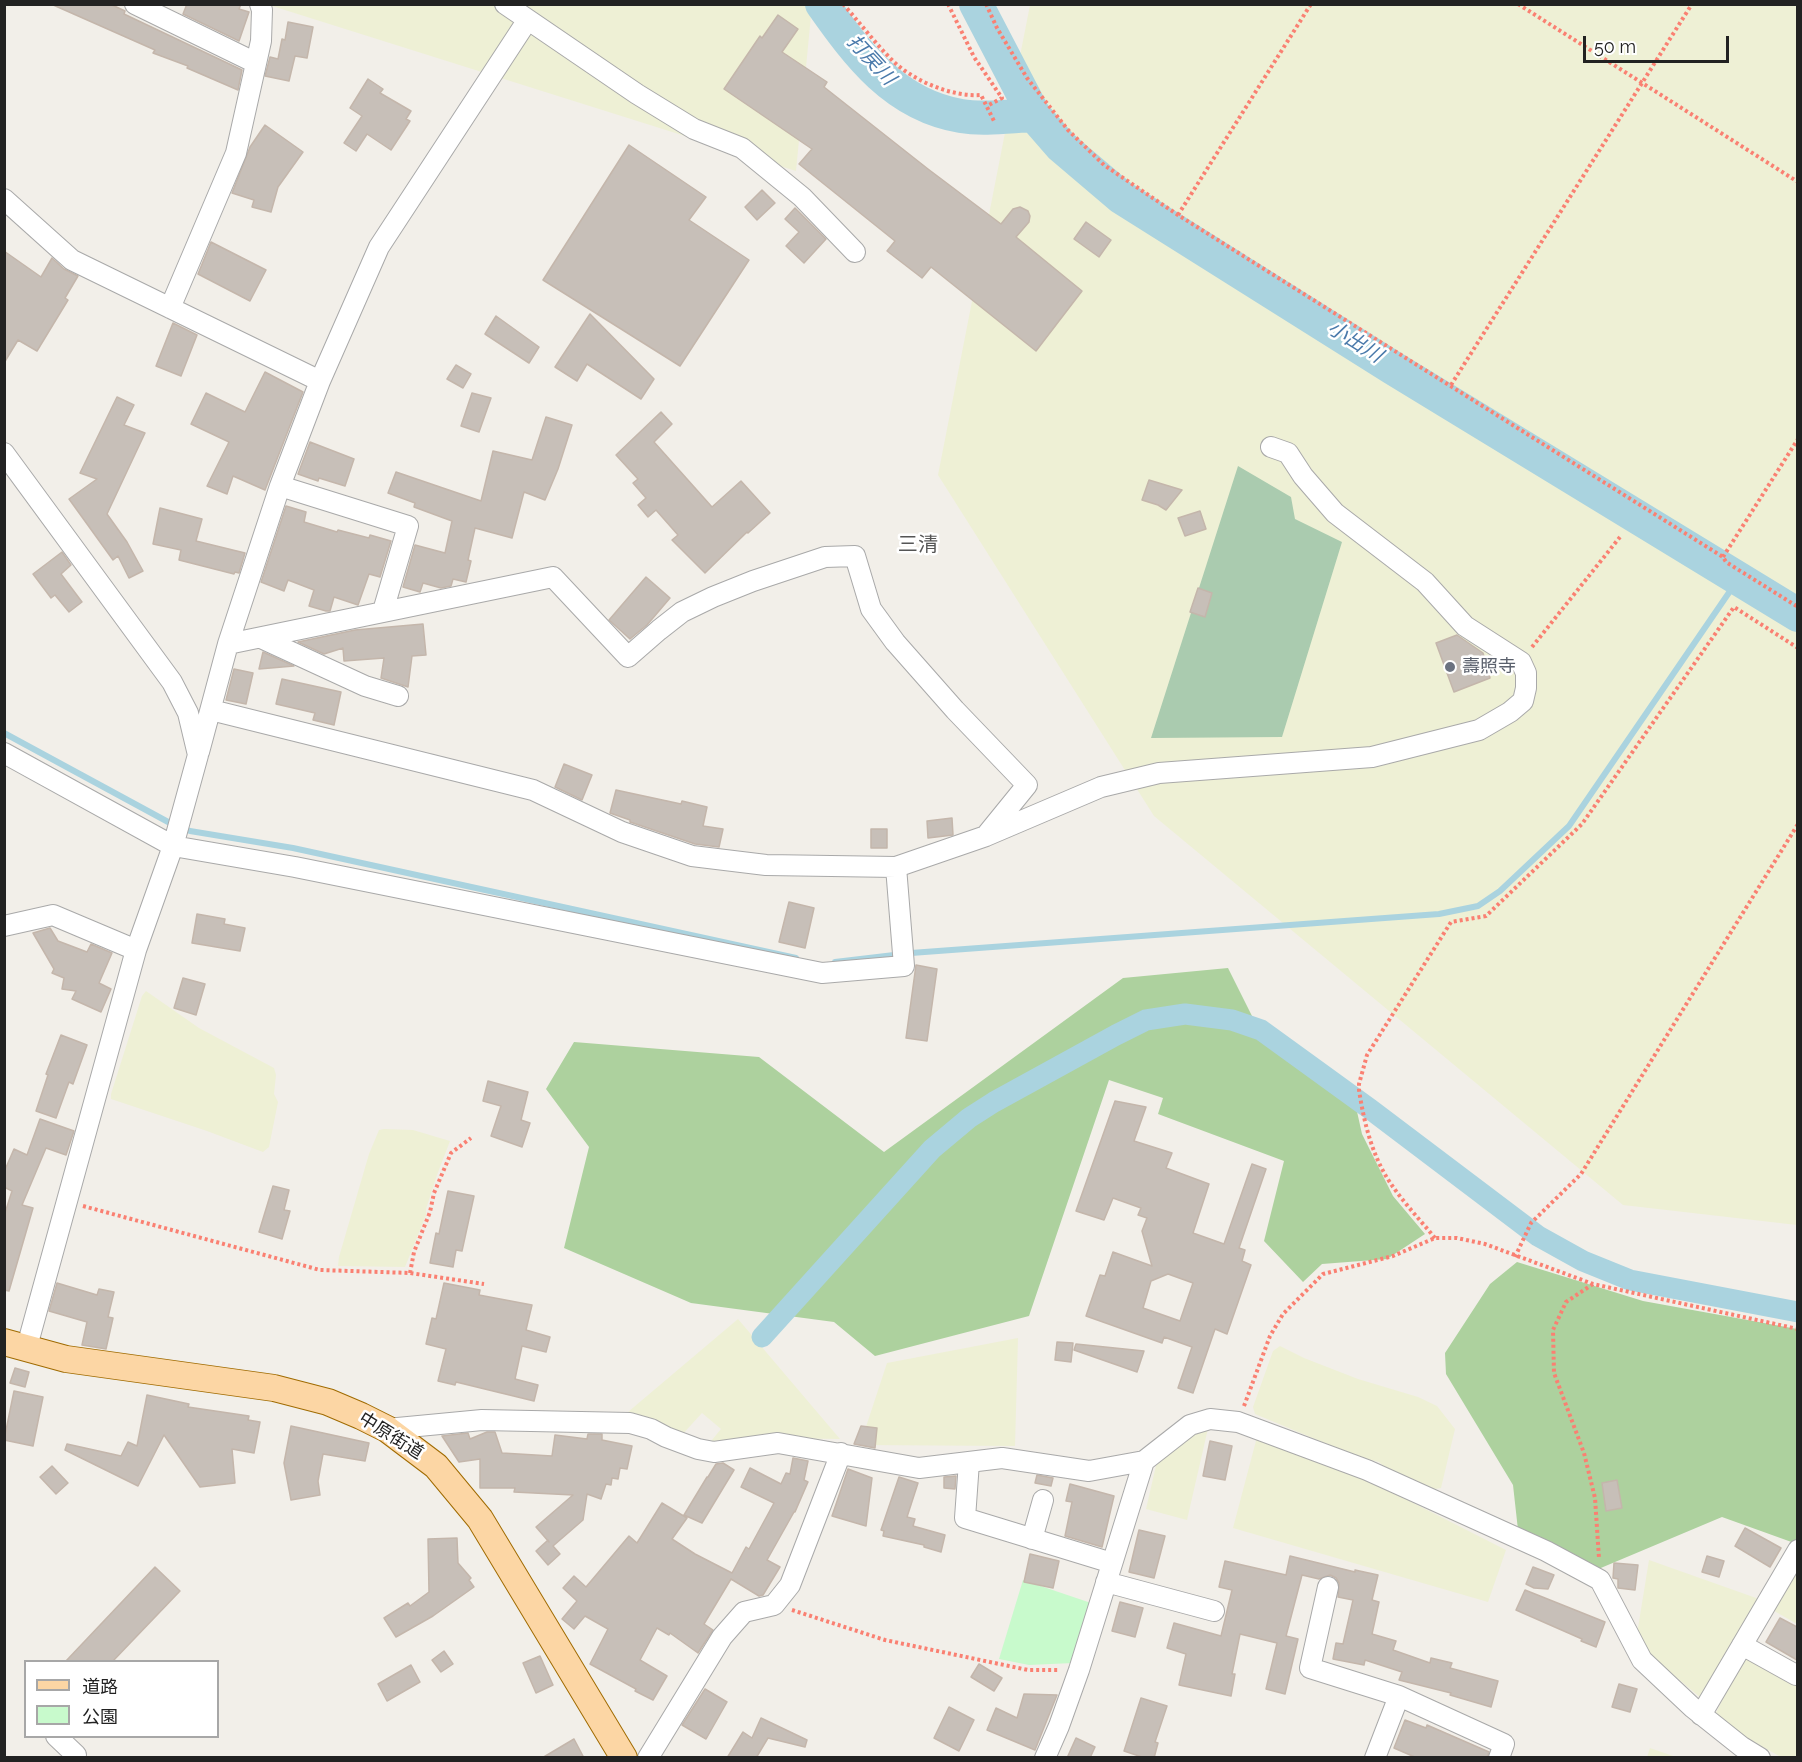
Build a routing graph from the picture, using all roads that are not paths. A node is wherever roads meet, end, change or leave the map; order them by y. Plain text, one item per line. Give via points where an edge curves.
1 (260, 4) edge
2 (505, 4) edge
3 (136, 5) edge
4 (527, 21) junction
5 (256, 63) junction
6 (4, 199) edge
7 (855, 252) dead end
8 (170, 308) junction
9 (320, 381) junction
10 (1271, 447) dead end
11 (4, 453) edge
12 (280, 486) junction
13 (383, 611) junction
14 (261, 639) junction
15 (228, 644) junction
16 (398, 696) dead end
17 (210, 710) junction
18 (4, 753) edge
19 (198, 755) junction
20 (177, 833) junction
21 (986, 836) junction
22 (896, 867) junction
23 (4, 926) edge
24 (136, 950) junction
25 (15, 1346) edge
26 (387, 1429) junction
27 (841, 1453) junction
28 (1144, 1461) junction
29 (969, 1462) junction
30 (1043, 1500) dead end
31 (1032, 1539) junction
32 (1797, 1550) edge
33 (1112, 1563) junction
34 (1106, 1582) junction
35 (1328, 1587) dead end
36 (1214, 1613) dead end
37 (1742, 1645) junction
38 (1796, 1675) dead end
39 (1399, 1696) junction
40 (1701, 1715) junction
41 (57, 1738) edge
42 (73, 1758) edge
43 (624, 1758) edge
44 (648, 1758) edge
45 (1045, 1758) edge
46 (1375, 1758) edge
47 (1499, 1758) edge
48 (1760, 1758) edge

1 - 5 street via 261,41
2 - 4 street
3 - 5 street
4 - 7 street via 694,129 742,148 802,197
4 - 9 street via 379,247
5 - 8 street via 236,153
6 - 8 street via 72,260
8 - 9 street
9 - 12 street
10 - 21 street via 1288,453 1335,513 1425,582 1465,626 1521,662 1526,673 1522,701 1479,730 1372,757 1159,773 1101,787
11 - 19 street via 172,682 188,713
12 - 13 street via 408,526
12 - 15 street
13 - 14 street
13 - 21 street via 553,577 628,657 682,612 713,597 825,557 855,556 871,609 894,642 1027,785
14 - 15 street
14 - 16 street via 365,686
15 - 17 street
17 - 19 street
17 - 22 street via 533,790 622,832 692,856 766,865
18 - 20 street
19 - 20 street
20 - 22 street via 295,867 822,973 903,966
20 - 24 street
21 - 22 street
23 - 24 street via 53,915
24 - 25 street via 29,1331
25 - 26 main road, 中原街道 via 66,1359 274,1388 328,1402
26 - 27 street via 482,1420 630,1423 714,1452 778,1443
26 - 43 main road, 中原街道 via 436,1466 480,1519
27 - 29 street via 919,1468
27 - 44 street via 790,1585 774,1605 744,1612 722,1637
28 - 29 street via 1089,1471 1002,1458
28 - 33 street
28 - 40 street via 1190,1425 1210,1419 1238,1422 1368,1470 1546,1551 1600,1580 1642,1660
29 - 31 street via 965,1518
30 - 31 street
31 - 33 street
32 - 37 street
33 - 34 street
34 - 36 street
34 - 45 street via 1079,1670
35 - 39 street via 1315,1609 1310,1668
37 - 38 street
37 - 40 street
39 - 46 street
39 - 47 street via 1504,1744
40 - 48 street
41 - 42 street via 76,1755

